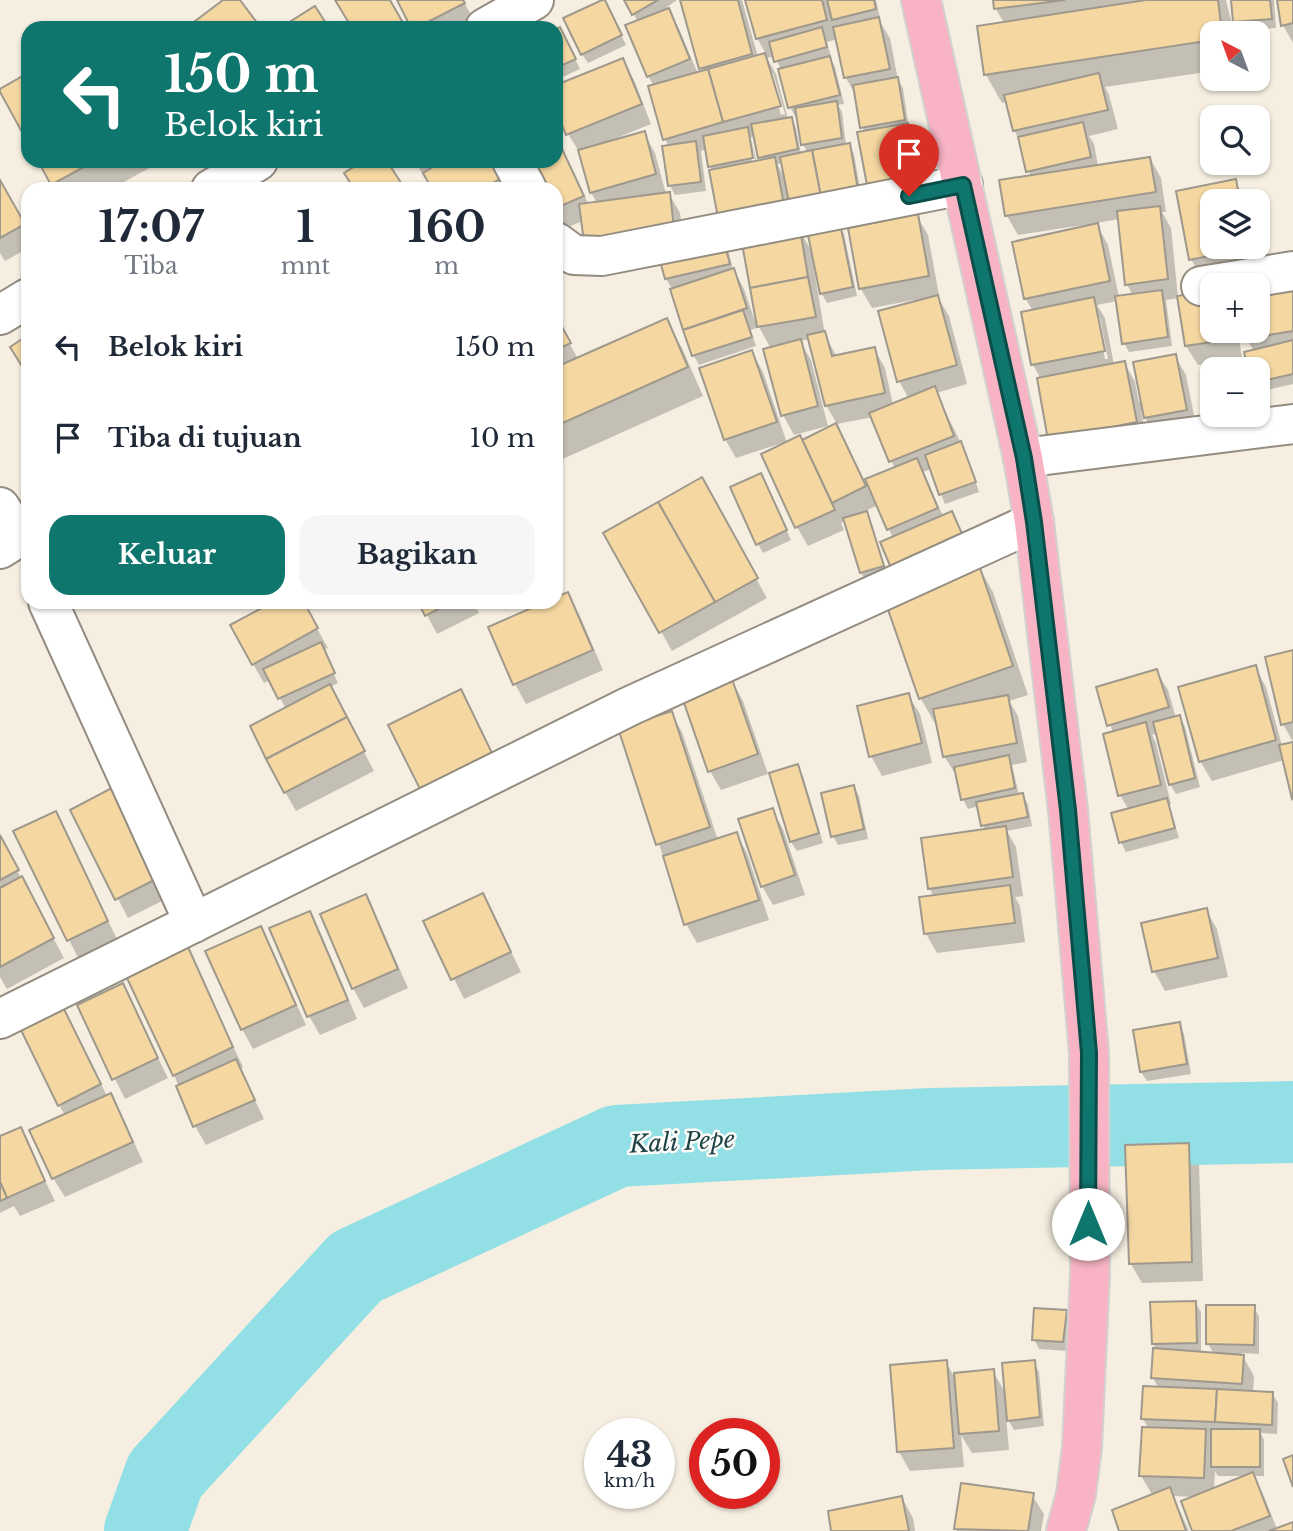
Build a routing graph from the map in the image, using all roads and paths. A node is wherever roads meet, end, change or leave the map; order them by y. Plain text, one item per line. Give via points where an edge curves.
1 (534, 0) edge
2 (921, 0) edge
3 (497, 21) edge
4 (246, 168) edge
5 (223, 182) edge
6 (963, 185) junction
7 (563, 247) edge
8 (1293, 271) edge
9 (1270, 275) edge
10 (21, 302) edge
11 (0, 315) edge
12 (1293, 424) edge
13 (1024, 458) junction
14 (1034, 522) junction
15 (51, 609) edge
16 (194, 923) junction
17 (0, 1019) edge
18 (1066, 1531) edge

1 - 3 street
2 - 6 main road
4 - 5 street
6 - 7 street via 602,256 574,255
6 - 13 main road
8 - 9 street
10 - 11 street
12 - 13 street
13 - 14 main road
14 - 16 street via 630,706
14 - 18 main road via 1068,810 1089,1053 1090,1274 1082,1447
15 - 16 street
16 - 17 street

